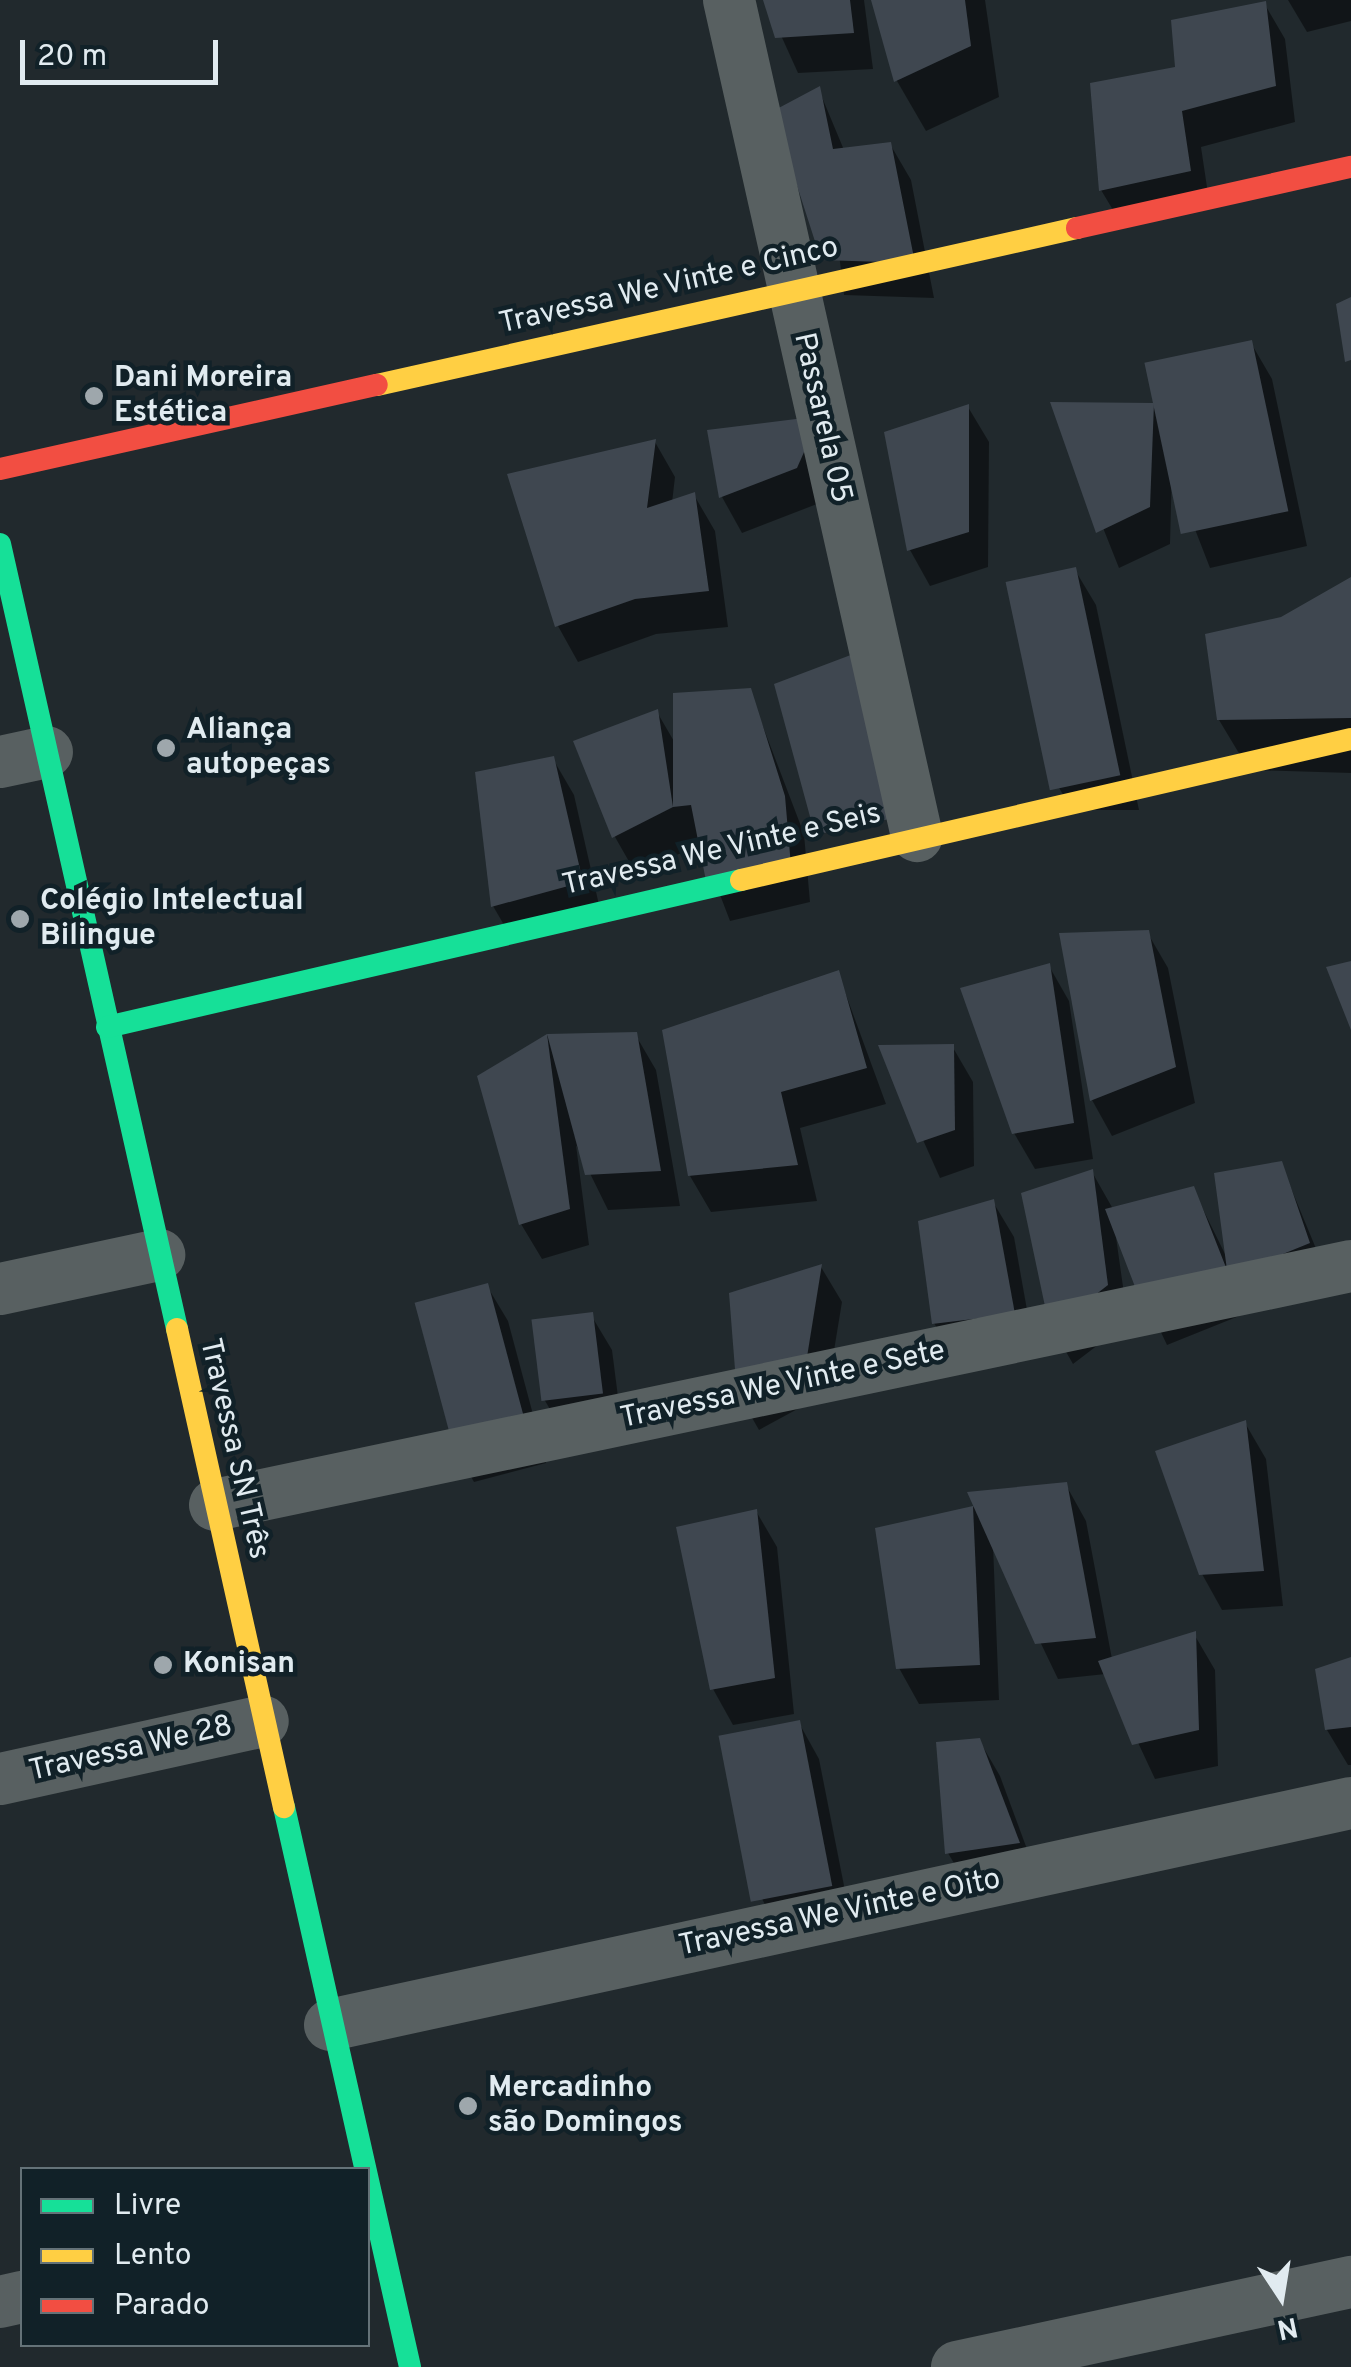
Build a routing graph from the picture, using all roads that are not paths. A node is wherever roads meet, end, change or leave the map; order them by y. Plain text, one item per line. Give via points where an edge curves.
1 (730, 0) edge
2 (1351, 167) edge
3 (791, 290) junction
4 (0, 468) edge
5 (0, 544) edge
6 (1351, 740) edge
7 (23, 757) edge
8 (917, 836) junction
9 (108, 1027) junction
10 (160, 1255) junction
11 (1351, 1266) edge
12 (0, 1289) edge
13 (215, 1505) junction
14 (263, 1721) junction
15 (0, 1780) edge
16 (1351, 1802) edge
17 (330, 2025) junction
18 (362, 2167) edge
19 (374, 2219) edge
20 (1351, 2282) edge
21 (410, 2367) edge
22 (957, 2367) edge

1 - 3 street, Passarela 05
2 - 3 street, Travessa We Vinte e Cinco
3 - 4 street, Travessa We Vinte e Cinco
3 - 8 street, Passarela 05
5 - 7 street, Travessa SN Três
6 - 8 street, Travessa We Vinte e Seis
7 - 9 street, Travessa SN Três
8 - 9 street, Travessa We Vinte e Seis
9 - 10 street, Travessa SN Três
10 - 12 street
10 - 13 street, Travessa SN Três
11 - 13 street, Travessa We Vinte e Sete
13 - 14 street, Travessa SN Três
14 - 15 street, Travessa We 28
14 - 17 street, Travessa SN Três
16 - 17 street, Travessa We Vinte e Oito
17 - 18 street, Travessa SN Três
19 - 21 street, Travessa SN Três
20 - 22 street

